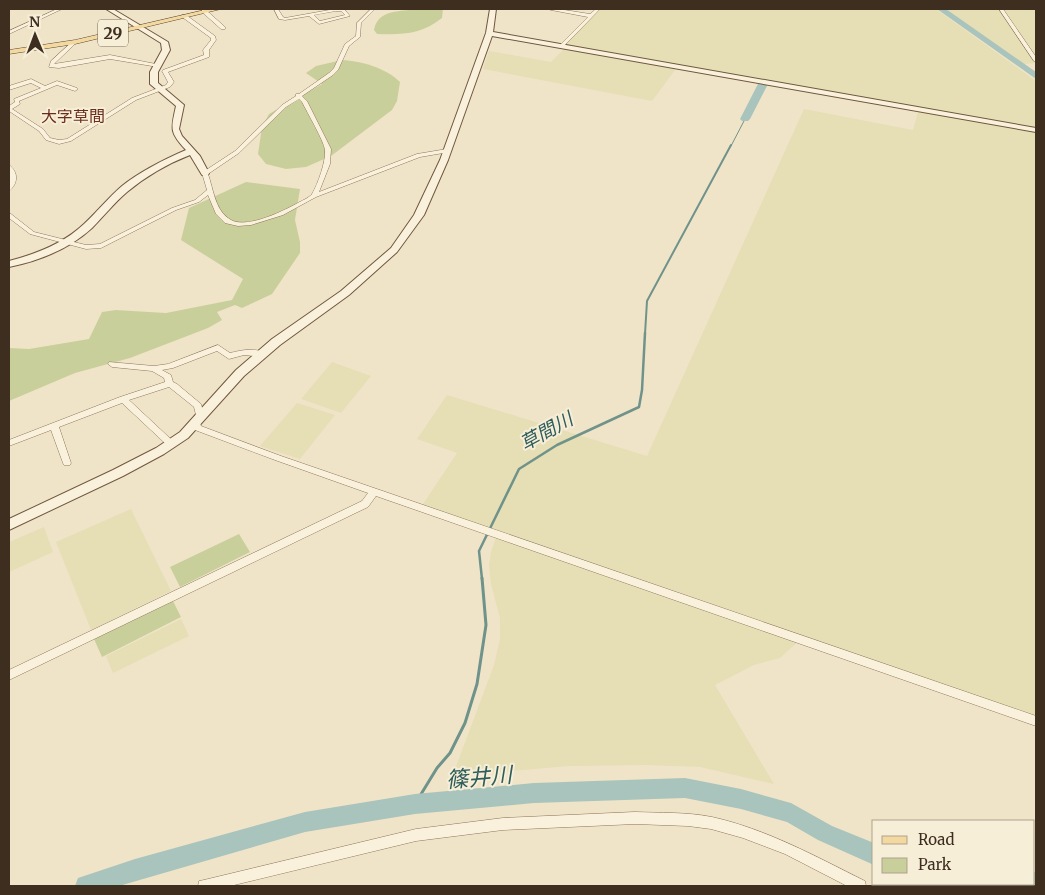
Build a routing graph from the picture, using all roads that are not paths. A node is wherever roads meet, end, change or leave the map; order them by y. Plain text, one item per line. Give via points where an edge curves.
1 (60, 9) edge
2 (109, 9) edge
3 (217, 9) edge
4 (276, 9) edge
5 (373, 9) edge
6 (494, 9) edge
7 (551, 9) edge
8 (598, 9) edge
9 (1001, 9) edge
10 (204, 12) junction
11 (310, 14) junction
12 (184, 16) junction
13 (592, 16) junction
14 (139, 27) junction
15 (222, 28) dead end
16 (9, 33) edge
17 (489, 33) junction
18 (75, 42) junction
19 (562, 46) junction
20 (9, 52) edge
21 (1036, 60) edge
22 (158, 65) junction
23 (9, 88) edge
24 (46, 88) junction
25 (75, 89) dead end
26 (159, 90) junction
27 (298, 95) junction
28 (9, 108) edge
29 (1036, 130) edge
30 (447, 151) junction
31 (191, 152) junction
32 (9, 167) edge
33 (204, 173) junction
34 (9, 189) edge
35 (210, 190) junction
36 (314, 196) junction
37 (9, 215) edge
38 (67, 242) junction
39 (9, 264) edge
40 (262, 354) junction
41 (112, 364) dead end
42 (154, 369) junction
43 (169, 384) junction
44 (123, 399) junction
45 (196, 423) junction
46 (54, 425) junction
47 (9, 443) edge
48 (171, 444) junction
49 (67, 463) dead end
50 (374, 491) junction
51 (9, 525) edge
52 (9, 675) edge
53 (1036, 721) edge
54 (204, 886) edge
55 (860, 886) edge

1 - 16 street
2 - 14 street
3 - 10 main road, 29
4 - 11 street via 285,19
5 - 27 street via 359,23 358,36 347,45 336,69
6 - 17 street
7 - 13 street
8 - 13 street
9 - 21 street
10 - 12 main road, 29
10 - 15 street
11 - 11 street via 342,10 348,16 319,23
12 - 14 main road, 29
12 - 26 street via 214,40 206,50 207,56 165,71 171,82
13 - 19 street
14 - 18 main road, 29
14 - 22 street via 164,42 166,50
17 - 19 street
17 - 30 street
18 - 20 main road, 29
18 - 22 street via 52,66 104,57
19 - 29 street
22 - 26 street via 153,78
23 - 24 street via 31,81
24 - 25 street via 57,83
24 - 28 street via 16,100 18,103
26 - 28 street via 134,100 62,142 48,139 41,130
26 - 31 street via 180,105 175,129
27 - 33 street via 272,116 238,152
27 - 36 street via 328,149 327,164
30 - 36 street via 419,156
30 - 40 street via 419,216 394,250 346,293
31 - 33 street
31 - 38 street via 150,171 131,184 86,229
32 - 34 street via 14,179
33 - 35 street
35 - 36 street via 219,215 237,224 259,222
35 - 38 street via 197,201 101,246 86,247
37 - 38 street via 32,233
38 - 39 street via 48,252
40 - 42 street via 244,352 229,356 214,348
40 - 45 street via 240,373
41 - 42 street
42 - 43 street via 168,377
43 - 44 street
43 - 45 street via 198,406 200,415
44 - 46 street
44 - 48 street
45 - 48 street
45 - 50 street via 198,428
46 - 47 street
46 - 49 street
48 - 51 street
50 - 52 street via 364,504
50 - 53 street
54 - 55 street via 416,835 503,824 635,818 688,820 743,832 788,849

